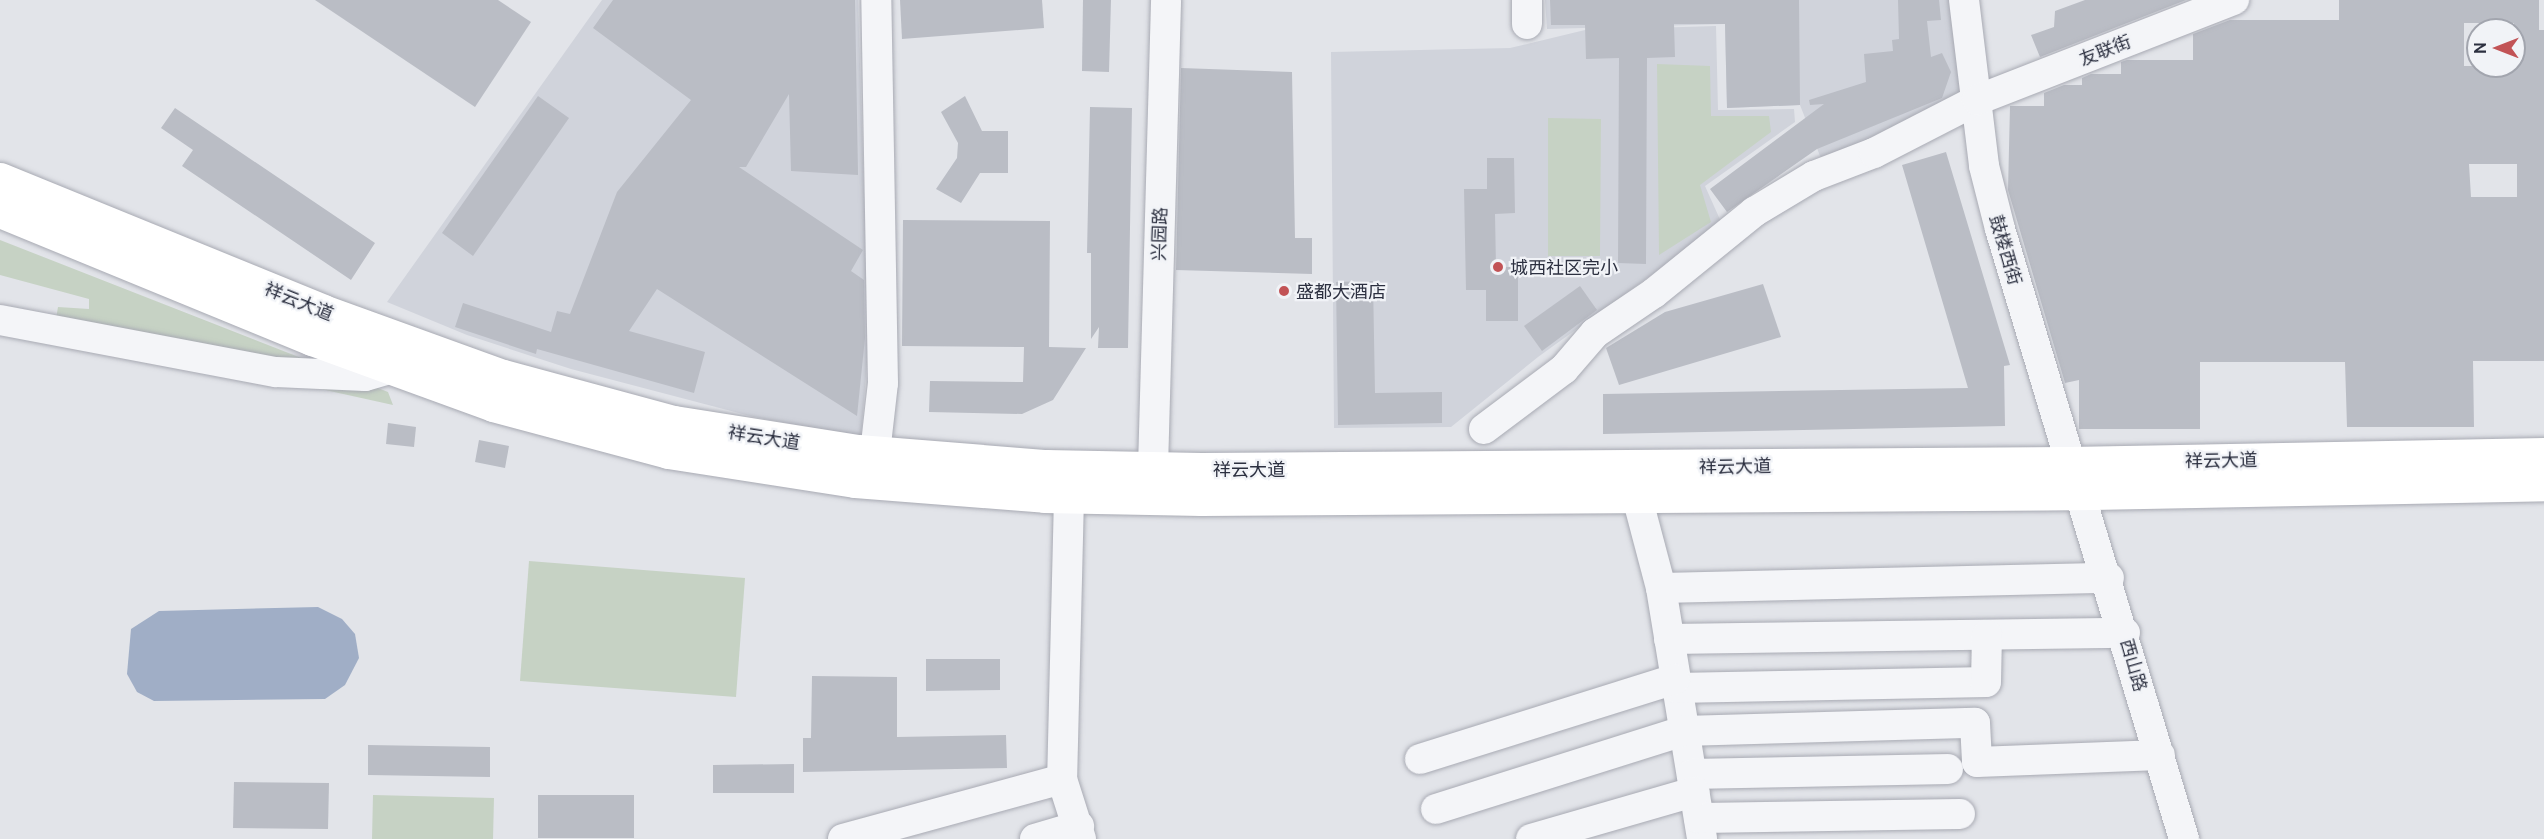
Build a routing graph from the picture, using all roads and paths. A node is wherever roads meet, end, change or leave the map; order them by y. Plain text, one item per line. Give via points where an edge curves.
1 (876, 0) edge
2 (1166, 0) edge
3 (1964, 0) edge
4 (2234, 0) edge
5 (1977, 100) junction
6 (0, 179) edge
7 (0, 211) edge
8 (0, 320) edge
9 (390, 369) junction
10 (1484, 429) dead end
11 (875, 453) junction
12 (2544, 454) edge
13 (1153, 468) junction
14 (2074, 478) junction
15 (2544, 484) edge
16 (1069, 497) junction
17 (1637, 497) junction
18 (2109, 578) junction
19 (1661, 588) junction
20 (2125, 633) junction
21 (1987, 635) junction
22 (1669, 639) junction
23 (1676, 683) junction
24 (1683, 731) junction
25 (2160, 755) junction
26 (1420, 759) dead end
27 (1948, 769) dead end
28 (1062, 779) junction
29 (1436, 809) dead end
30 (1960, 814) dead end
31 (1698, 817) edge
32 (1080, 832) edge
33 (843, 839) edge
34 (1035, 839) edge
35 (1531, 839) edge
36 (2184, 839) edge

1 - 11 street via 883,383
2 - 13 street, 兴园路
3 - 5 street, 鼓楼西街
4 - 5 street, 友联街
5 - 10 street, 友联街 via 1874,153 1814,176 1755,212 1654,293 1595,333 1564,369
5 - 14 street, 鼓楼西街 via 1984,166 2000,229
6 - 11 highway, 祥云大道 via 323,311 502,376 664,420
7 - 9 highway, 祥云大道
8 - 9 street via 276,372 365,376
9 - 16 highway, 祥云大道 via 549,422 668,452 855,481
11 - 13 highway, 祥云大道 via 980,462
12 - 14 highway, 祥云大道
13 - 14 highway, 祥云大道
14 - 15 highway, 祥云大道
14 - 17 highway, 祥云大道
14 - 18 street, 西山路
16 - 17 highway, 祥云大道
16 - 28 street
17 - 19 street
18 - 19 street
18 - 20 street, 西山路
19 - 22 street
20 - 21 street
20 - 25 street, 西山路
21 - 22 street
21 - 23 street via 1986,682
22 - 23 street
23 - 24 street
23 - 26 street
24 - 25 street via 1975,723 1977,762
24 - 29 street
24 - 31 street
25 - 36 street, 西山路
27 - 31 street
28 - 32 street
28 - 33 street
30 - 31 street
31 - 35 street
32 - 34 street

